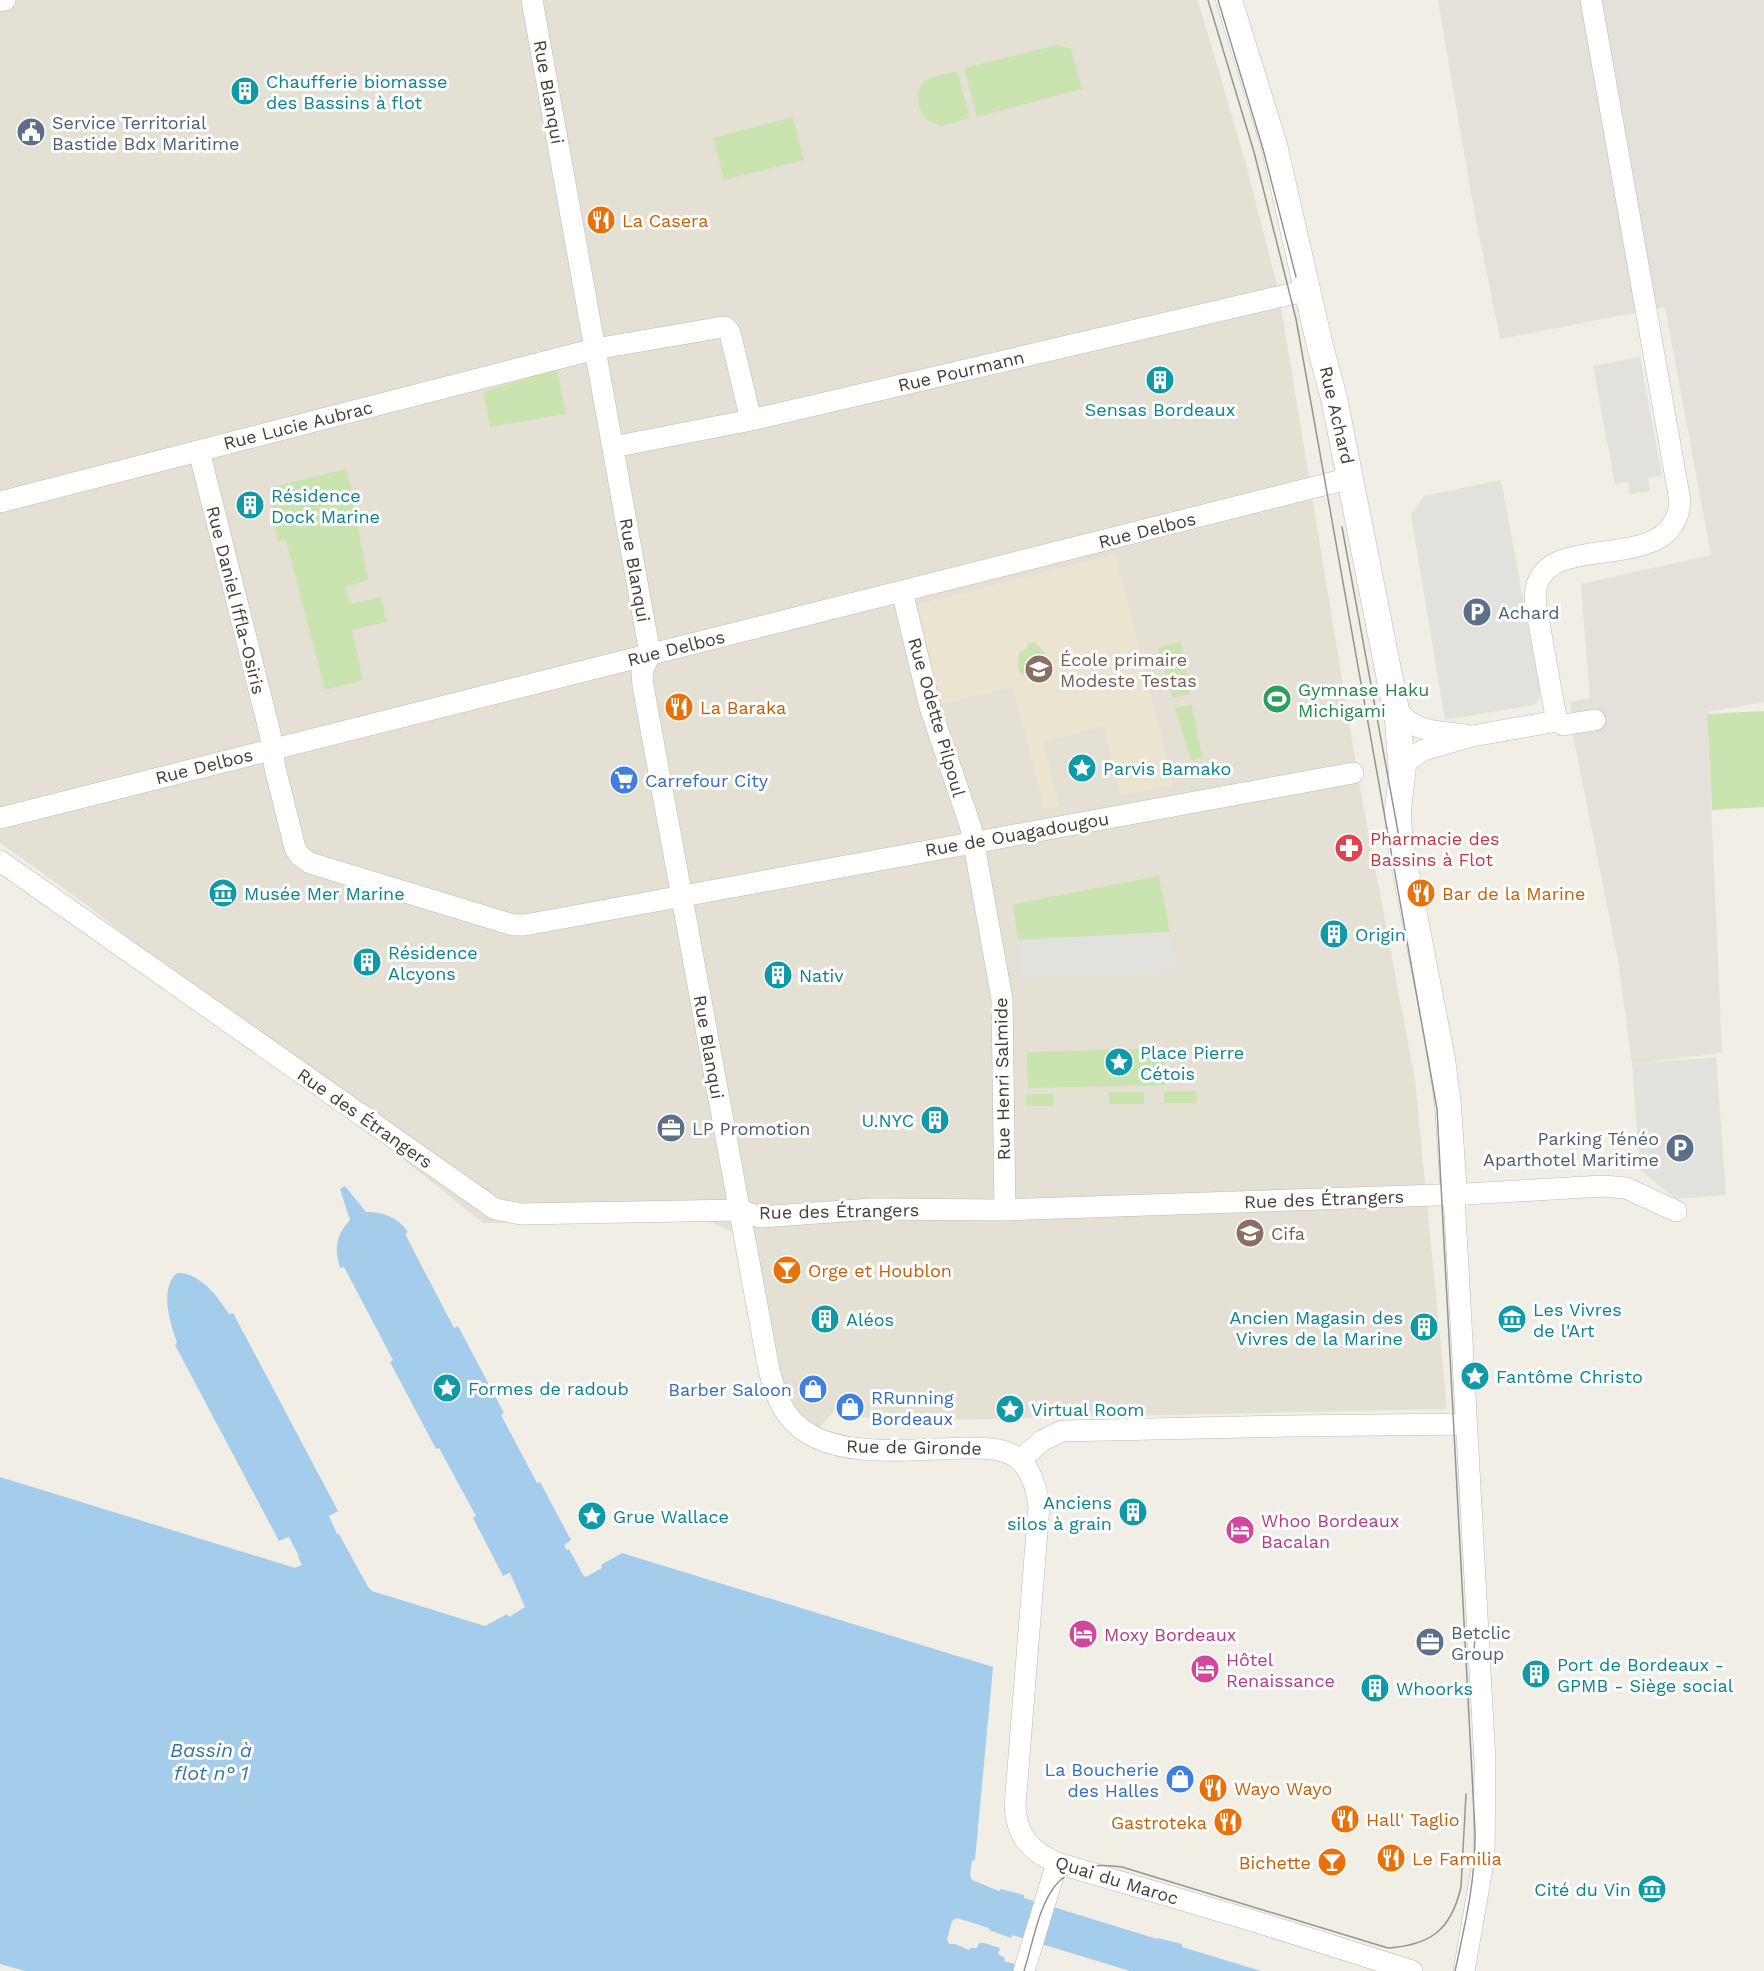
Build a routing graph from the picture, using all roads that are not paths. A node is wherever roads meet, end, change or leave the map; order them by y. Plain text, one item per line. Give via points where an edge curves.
1 (5, 0) edge
2 (532, 0) edge
3 (1229, 0) edge
4 (1591, 0) edge
5 (0, 1) edge
6 (1308, 290) junction
7 (595, 349) junction
8 (751, 420) junction
9 (613, 447) junction
10 (199, 451) junction
11 (1351, 478) junction
12 (0, 502) edge
13 (902, 591) junction
14 (650, 654) junction
15 (1394, 702) junction
16 (1595, 720) dead end
17 (1557, 721) junction
18 (1472, 736) junction
19 (273, 749) junction
20 (1353, 773) dead end
21 (1402, 774) junction
22 (0, 818) edge
23 (974, 842) junction
24 (0, 861) edge
25 (681, 895) junction
26 (1454, 1194) junction
27 (739, 1210) junction
28 (1005, 1210) junction
29 (1676, 1211) dead end
30 (1466, 1424) junction
31 (1020, 1460) junction
32 (1058, 1863) junction
33 (1024, 1971) edge
34 (1412, 1971) edge
35 (1464, 1971) edge

1 - 5 street
2 - 7 street, Rue Blanqui
3 - 6 street, Rue Achard via 1274,145
4 - 17 street via 1680,501 1673,524 1652,542 1560,561 1546,570 1537,583 1536,603
6 - 8 street, Rue Pourmann
6 - 11 street, Rue Achard
7 - 8 street, Rue Lucie Aubrac via 725,327 730,333
7 - 9 street, Rue Blanqui
7 - 10 street, Rue Lucie Aubrac
8 - 9 street, Rue Pourmann
9 - 14 street, Rue Blanqui
10 - 12 street, Rue Lucie Aubrac
10 - 19 street, Rue Daniel Iffla-Osiris
11 - 13 street, Rue Delbos
11 - 15 street, Rue Achard
13 - 14 street, Rue Delbos
13 - 23 street, Rue Odette Pilpoul via 930,707
14 - 19 street, Rue Delbos
14 - 25 street, Rue Blanqui via 642,672 643,686
15 - 18 street via 1400,715 1415,727
15 - 21 street, Rue Achard
16 - 17 street via 1563,725
17 - 18 street
18 - 21 street via 1417,752
19 - 22 street, Rue Delbos
19 - 25 street, Rue Daniel Iffla-Osiris via 295,848 310,863 513,925
20 - 23 street, Rue de Ouagadougou
21 - 26 street, Rue Achard via 1399,837 1442,1059
23 - 25 street, Rue de Ouagadougou
23 - 28 street, Rue Henri Salmide via 1002,999
24 - 27 street, Rue des Étrangers via 495,1209 521,1214
25 - 27 street, Rue Blanqui
26 - 28 street, Rue des Étrangers
26 - 29 street, Rue des Étrangers via 1603,1186 1626,1188
26 - 30 street
27 - 28 street, Rue des Étrangers via 760,1217 872,1209
27 - 31 street, Rue de Gironde via 772,1383 779,1402 798,1426 812,1436 855,1449 979,1448 1003,1450
30 - 31 street via 1062,1431 1042,1440
30 - 35 street via 1486,1829 1480,1893
31 - 32 street, Quai du Maroc via 1036,1489 1039,1506 1016,1817 1029,1846
32 - 33 street
32 - 34 street, Quai du Maroc

